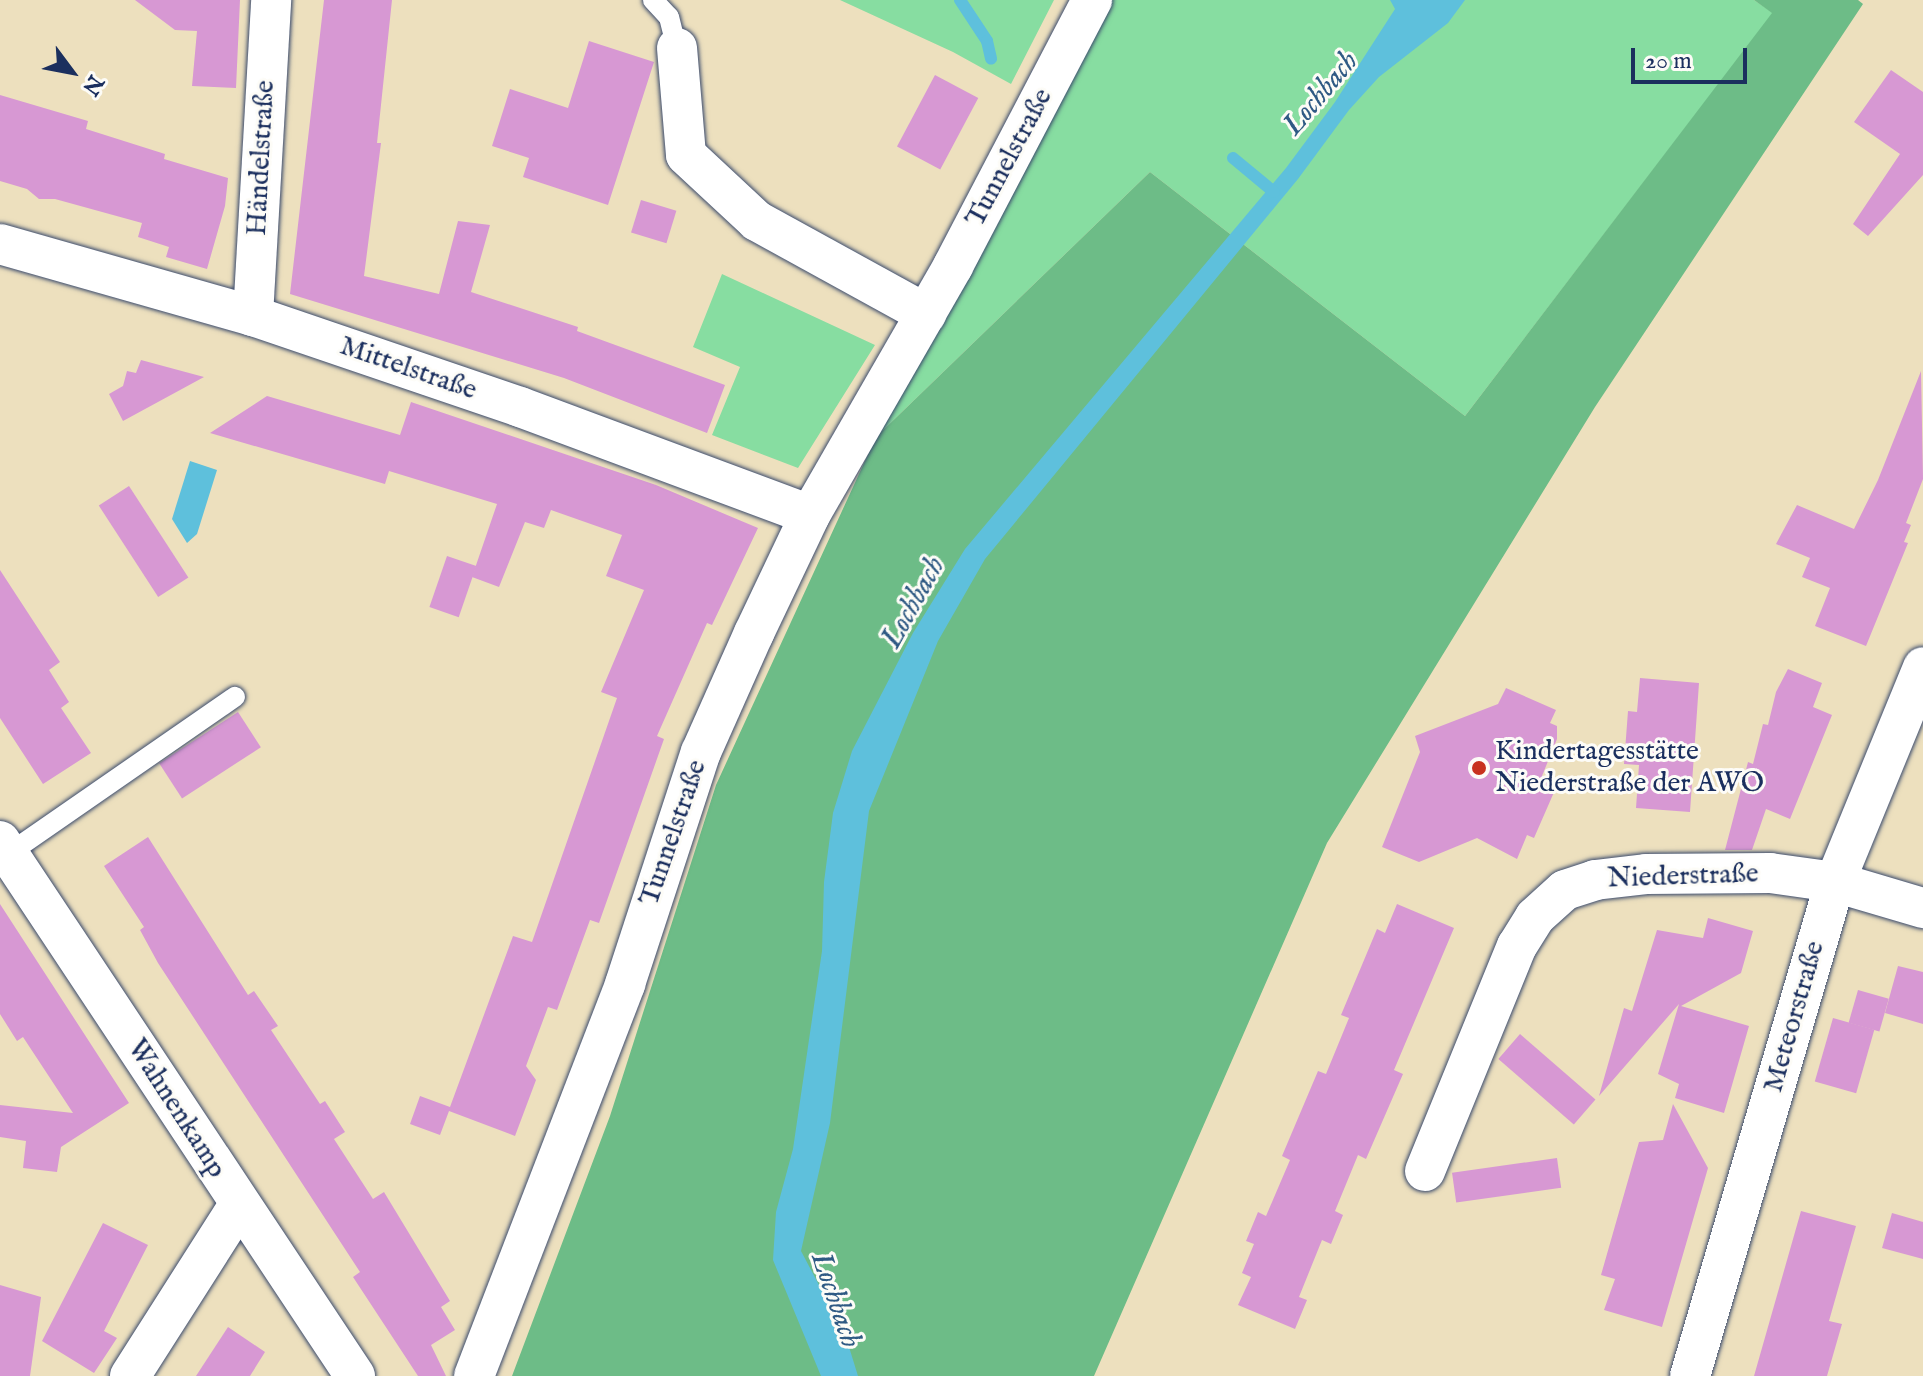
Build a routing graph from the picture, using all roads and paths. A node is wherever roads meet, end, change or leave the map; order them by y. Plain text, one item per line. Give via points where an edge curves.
1 (271, 0) edge
2 (653, 0) edge
3 (1092, 0) edge
4 (677, 48) joint
5 (0, 244) edge
6 (926, 314) junction
7 (253, 316) junction
8 (810, 515) junction
9 (1923, 667) edge
10 (235, 697) dead end
11 (4, 847) edge
12 (1835, 882) junction
13 (1923, 908) edge
14 (1425, 1171) dead end
15 (239, 1205) junction
16 (130, 1376) edge
17 (355, 1376) edge
18 (474, 1376) edge
19 (1690, 1376) edge

1 - 7 street, Händelstraße
2 - 4 lane via 669,17
3 - 6 street, Tunnelstraße
4 - 6 street via 686,155 757,221
5 - 7 street, Mittelstraße
6 - 8 street, Tunnelstraße
7 - 8 street, Mittelstraße via 520,407
8 - 18 street, Tunnelstraße via 701,752 625,984
9 - 12 street, Meteorstraße
10 - 11 lane
11 - 15 street, Wahnenkamp
12 - 13 street, Niederstraße
12 - 14 street, Niederstraße via 1770,873 1646,874 1595,880 1557,895 1517,946
12 - 19 street, Meteorstraße
15 - 16 street
15 - 17 street, Wahnenkamp

